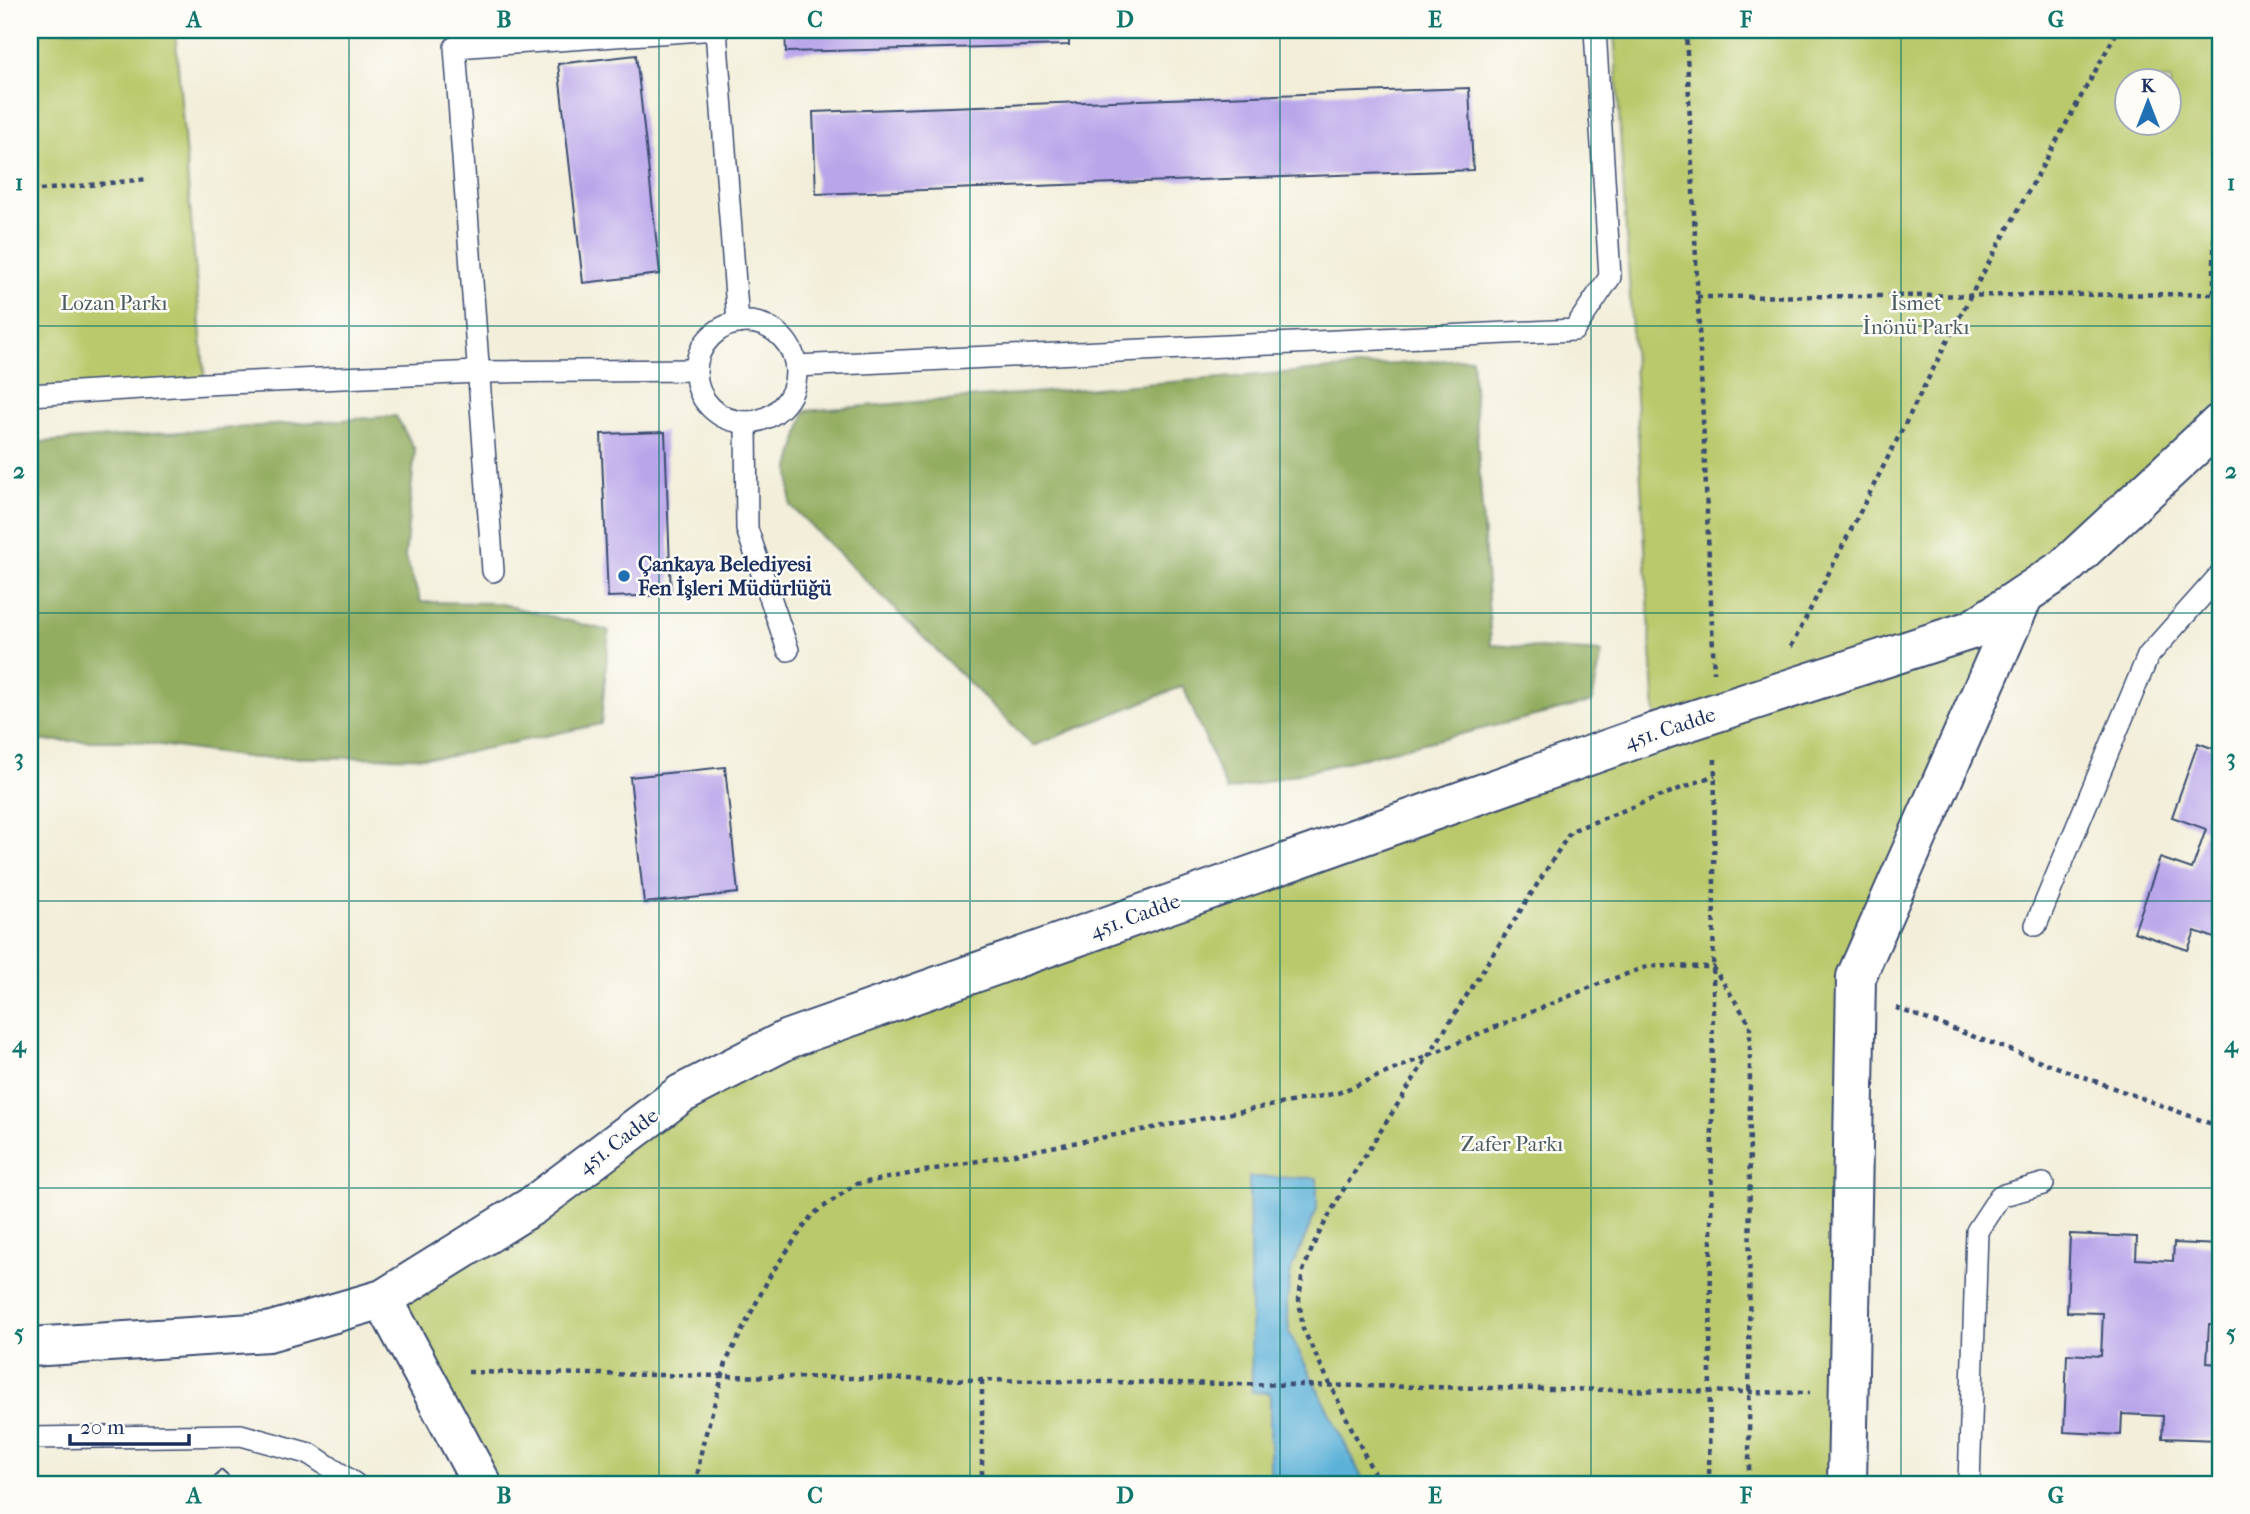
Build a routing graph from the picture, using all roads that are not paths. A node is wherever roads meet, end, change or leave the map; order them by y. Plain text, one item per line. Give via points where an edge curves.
1 (702, 30) edge
2 (716, 30) edge
3 (1595, 30) edge
4 (738, 323) junction
5 (796, 366) junction
6 (696, 370) junction
7 (478, 372) junction
8 (30, 395) edge
9 (746, 422) junction
10 (2220, 423) edge
11 (493, 571) dead end
12 (2220, 575) edge
13 (2024, 595) junction
14 (788, 650) dead end
15 (2036, 925) dead end
16 (2043, 1184) dead end
17 (383, 1299) junction
18 (30, 1348) edge
19 (30, 1438) edge
20 (355, 1484) edge
21 (482, 1484) edge
22 (1847, 1484) edge
23 (1969, 1484) edge

1 - 7 lane via 455,47
2 - 4 lane
3 - 5 lane via 1610,277 1574,330
4 - 5 lane via 772,329 792,351
4 - 6 lane via 716,332 706,343
5 - 9 lane via 791,395 782,407 770,416
6 - 7 lane
6 - 9 lane via 698,384 713,410
7 - 8 lane
7 - 11 lane
9 - 14 lane via 747,529
10 - 13 street, 451. Cadde via 2064,568
12 - 15 lane via 2148,656
13 - 17 street, 451. Cadde via 1972,631 1630,741 788,1039 681,1094 532,1206
13 - 22 street via 1856,978
16 - 23 lane via 2000,1196 1977,1231
17 - 18 street, 451. Cadde via 268,1332
17 - 21 street
19 - 20 lane via 241,1435 310,1454

